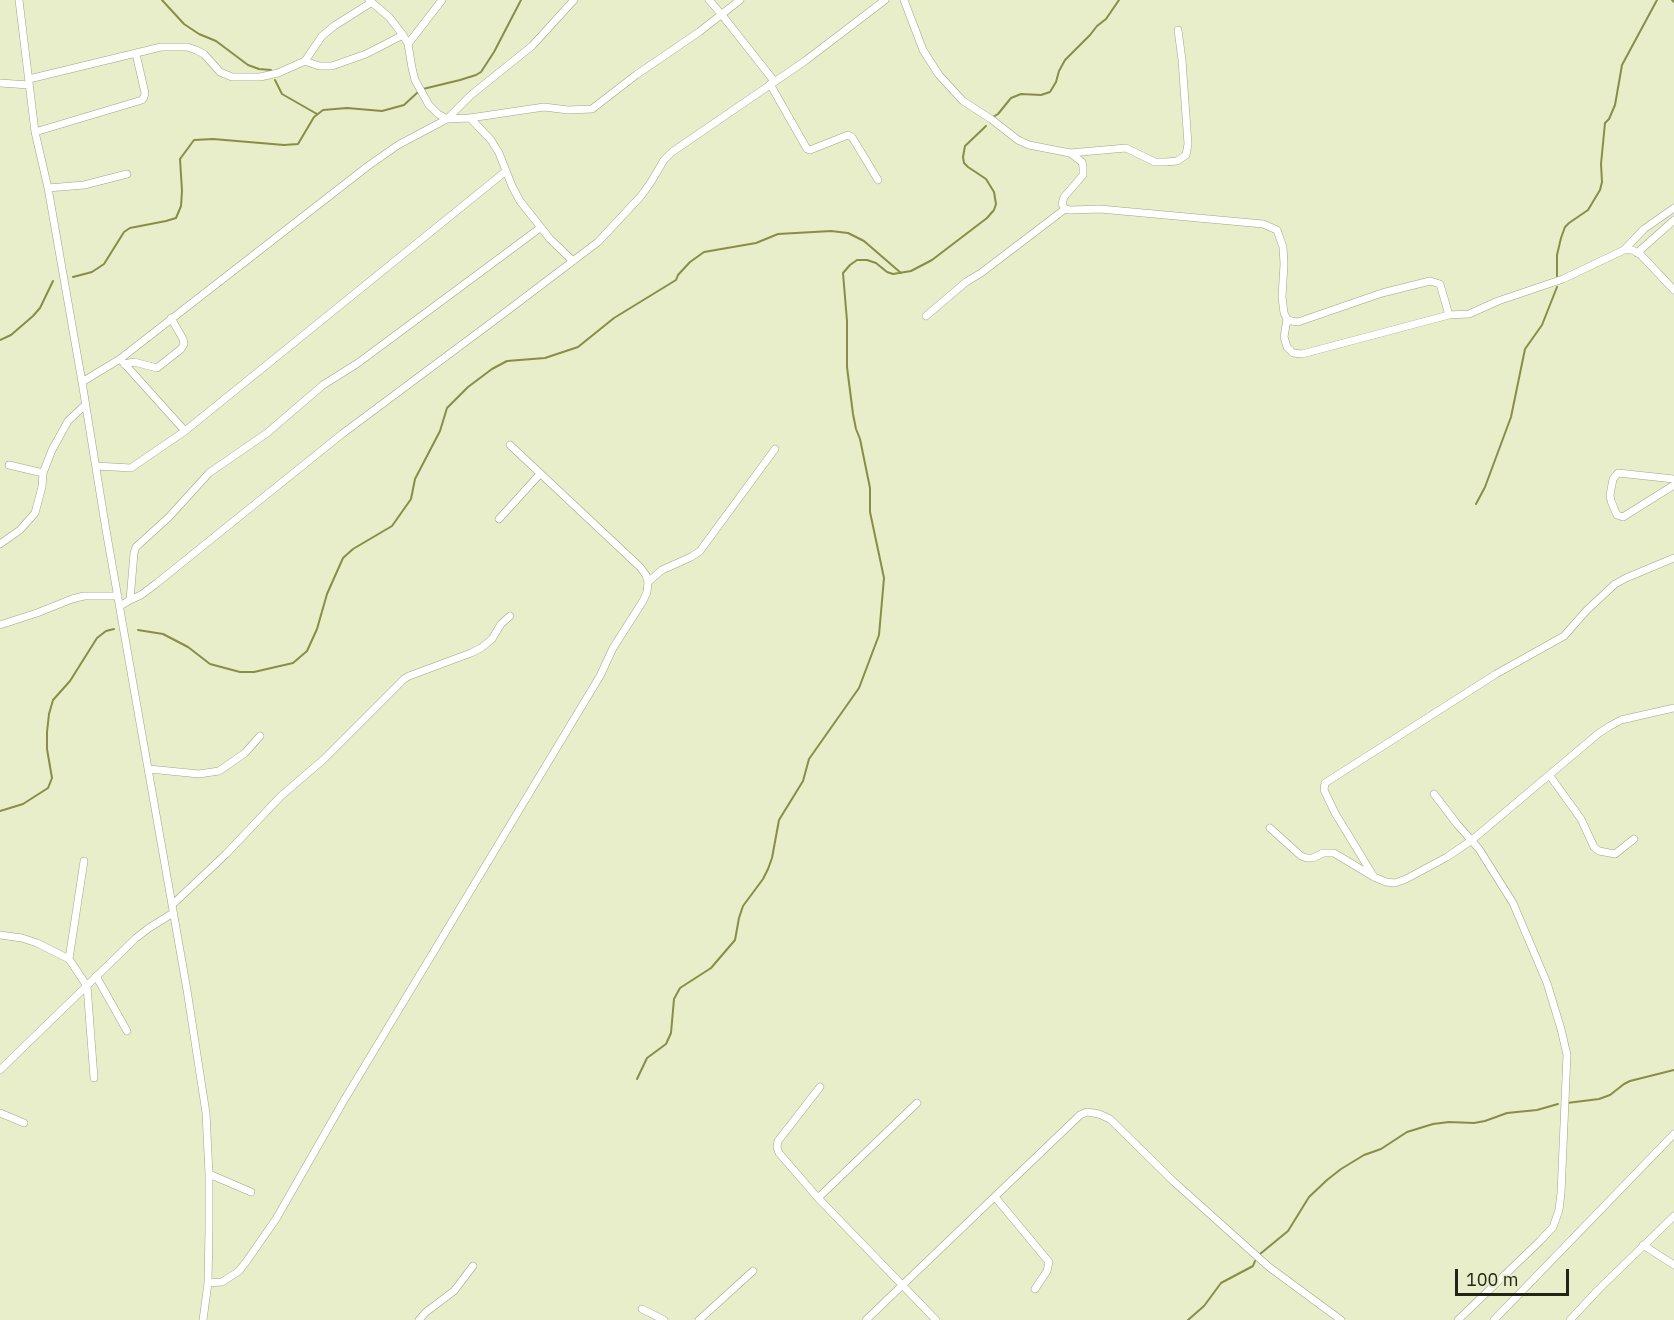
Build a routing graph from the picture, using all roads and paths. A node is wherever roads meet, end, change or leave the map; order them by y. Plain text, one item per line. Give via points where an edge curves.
1 (20, 0) edge
2 (442, 0) edge
3 (574, 0) edge
4 (709, 0) edge
5 (740, 0) edge
6 (885, 0) edge
7 (904, 0) edge
8 (370, 1) edge
9 (722, 15) junction
10 (1178, 30) dead end
11 (403, 35) junction
12 (408, 44) junction
13 (136, 54) junction
14 (305, 61) junction
15 (29, 82) junction
16 (772, 82) junction
17 (0, 83) edge
18 (470, 118) junction
19 (447, 119) junction
20 (35, 132) junction
21 (1070, 153) junction
22 (506, 171) junction
23 (127, 174) dead end
24 (878, 180) dead end
25 (48, 188) junction
26 (1065, 208) junction
27 (1674, 208) edge
28 (1674, 220) edge
29 (540, 228) junction
30 (1624, 250) junction
31 (1636, 253) junction
32 (573, 261) junction
33 (1674, 290) edge
34 (1449, 315) junction
35 (927, 316) dead end
36 (171, 318) junction
37 (1287, 319) junction
38 (122, 361) junction
39 (82, 382) junction
40 (85, 405) junction
41 (185, 431) junction
42 (510, 445) dead end
43 (775, 449) dead end
44 (9, 465) dead end
45 (96, 466) junction
46 (43, 473) junction
47 (540, 474) junction
48 (1674, 479) edge
49 (1674, 485) edge
50 (499, 519) dead end
51 (0, 544) edge
52 (1674, 558) edge
53 (648, 582) junction
54 (118, 596) junction
55 (130, 600) junction
56 (120, 606) junction
57 (510, 616) dead end
58 (0, 625) edge
59 (1674, 708) edge
60 (260, 736) dead end
61 (149, 769) junction
62 (1550, 776) junction
63 (1434, 794) dead end
64 (1270, 828) dead end
65 (1634, 838) dead end
66 (1472, 840) junction
67 (84, 861) dead end
68 (1374, 877) junction
69 (172, 909) junction
70 (0, 935) edge
71 (69, 959) junction
72 (96, 976) junction
73 (87, 986) junction
74 (127, 1030) dead end
75 (0, 1071) edge
76 (94, 1078) dead end
77 (820, 1087) dead end
78 (917, 1102) dead end
79 (0, 1113) edge
80 (24, 1123) dead end
81 (1674, 1134) edge
82 (209, 1174) junction
83 (252, 1192) dead end
84 (995, 1197) junction
85 (818, 1198) junction
86 (1674, 1216) edge
87 (1643, 1245) junction
88 (1674, 1265) edge
89 (473, 1266) dead end
90 (753, 1271) dead end
91 (208, 1283) junction
92 (902, 1285) junction
93 (1035, 1289) dead end
94 (642, 1310) dead end
95 (203, 1320) edge
96 (418, 1320) edge
97 (664, 1320) edge
98 (699, 1320) edge
99 (866, 1320) edge
100 (936, 1320) edge
101 (1341, 1320) edge
102 (1458, 1320) edge
103 (1494, 1320) edge
104 (1570, 1320) edge

1 - 15 street
2 - 12 street
3 - 19 street via 532,46
4 - 9 street
5 - 9 street
6 - 16 street
7 - 21 street via 923,50 939,75 963,100 1018,140
8 - 11 street
8 - 14 street via 322,36
9 - 16 street
9 - 18 street via 592,109 544,107
10 - 21 street via 1186,155 1177,161 1155,162 1126,148
11 - 12 street
11 - 14 street via 332,66
12 - 19 street via 415,80 429,105
13 - 14 street via 161,47 187,47 204,54 220,72 232,77 278,74
13 - 15 street
13 - 20 street via 145,93 142,100
15 - 17 street
15 - 20 street
16 - 24 street via 807,149 848,135
16 - 32 street via 672,152 625,215
18 - 19 street
18 - 22 street via 491,140
19 - 36 street via 368,166
20 - 25 street
21 - 26 street via 1082,162 1083,175 1064,197
22 - 29 street via 520,201
22 - 41 street
23 - 25 street
25 - 39 street
26 - 35 street
26 - 37 street via 1271,226 1277,230 1283,247 1282,297
27 - 30 street
28 - 31 street
29 - 32 street
29 - 55 street via 209,473 136,547
30 - 31 street
30 - 34 street via 1545,286 1469,314
31 - 33 street
32 - 55 street
34 - 37 street via 1440,284 1430,281 1298,322
34 - 37 street via 1302,354 1287,347
36 - 38 street
36 - 38 street via 183,339 182,350 157,368
38 - 39 street
38 - 41 street
39 - 40 street
40 - 45 street
40 - 46 street via 59,435
41 - 45 street via 131,468
42 - 47 street
43 - 53 street via 700,551 662,570
44 - 46 street
45 - 54 street
46 - 51 street via 35,513
47 - 50 street
47 - 53 street via 640,567
48 - 49 street via 1618,473 1613,479 1611,501 1617,515 1623,517
52 - 68 street via 1615,584 1564,636 1496,674 1325,783 1324,790
53 - 91 street via 643,601 600,676 276,1219 239,1271 222,1282
54 - 56 street
54 - 58 street via 84,596
55 - 56 street
56 - 61 street
57 - 69 street via 481,648 404,680 281,796
59 - 62 street via 1610,726
60 - 61 street via 246,753 219,771 199,774
61 - 69 street
62 - 65 street via 1599,851 1615,854
62 - 66 street
63 - 66 street
64 - 68 street via 1302,856 1334,853
66 - 68 street via 1406,879 1391,883
66 - 102 street via 1518,913 1547,983 1568,1055 1562,1193 1553,1227
67 - 71 street
69 - 72 street
69 - 82 street via 206,1113
70 - 71 street via 37,943
71 - 73 street
72 - 73 street
72 - 74 street
73 - 75 street
73 - 76 street
77 - 85 street via 777,1147
78 - 85 street
79 - 80 street
81 - 103 street
82 - 83 street
82 - 91 street
84 - 92 street
84 - 93 street via 1049,1262
84 - 101 street via 1080,1115 1099,1114 1110,1119 1269,1267
85 - 92 street
86 - 87 street
87 - 88 street
87 - 104 street
89 - 96 street via 454,1291
90 - 98 street
91 - 95 street
92 - 99 street
92 - 100 street
94 - 97 street

